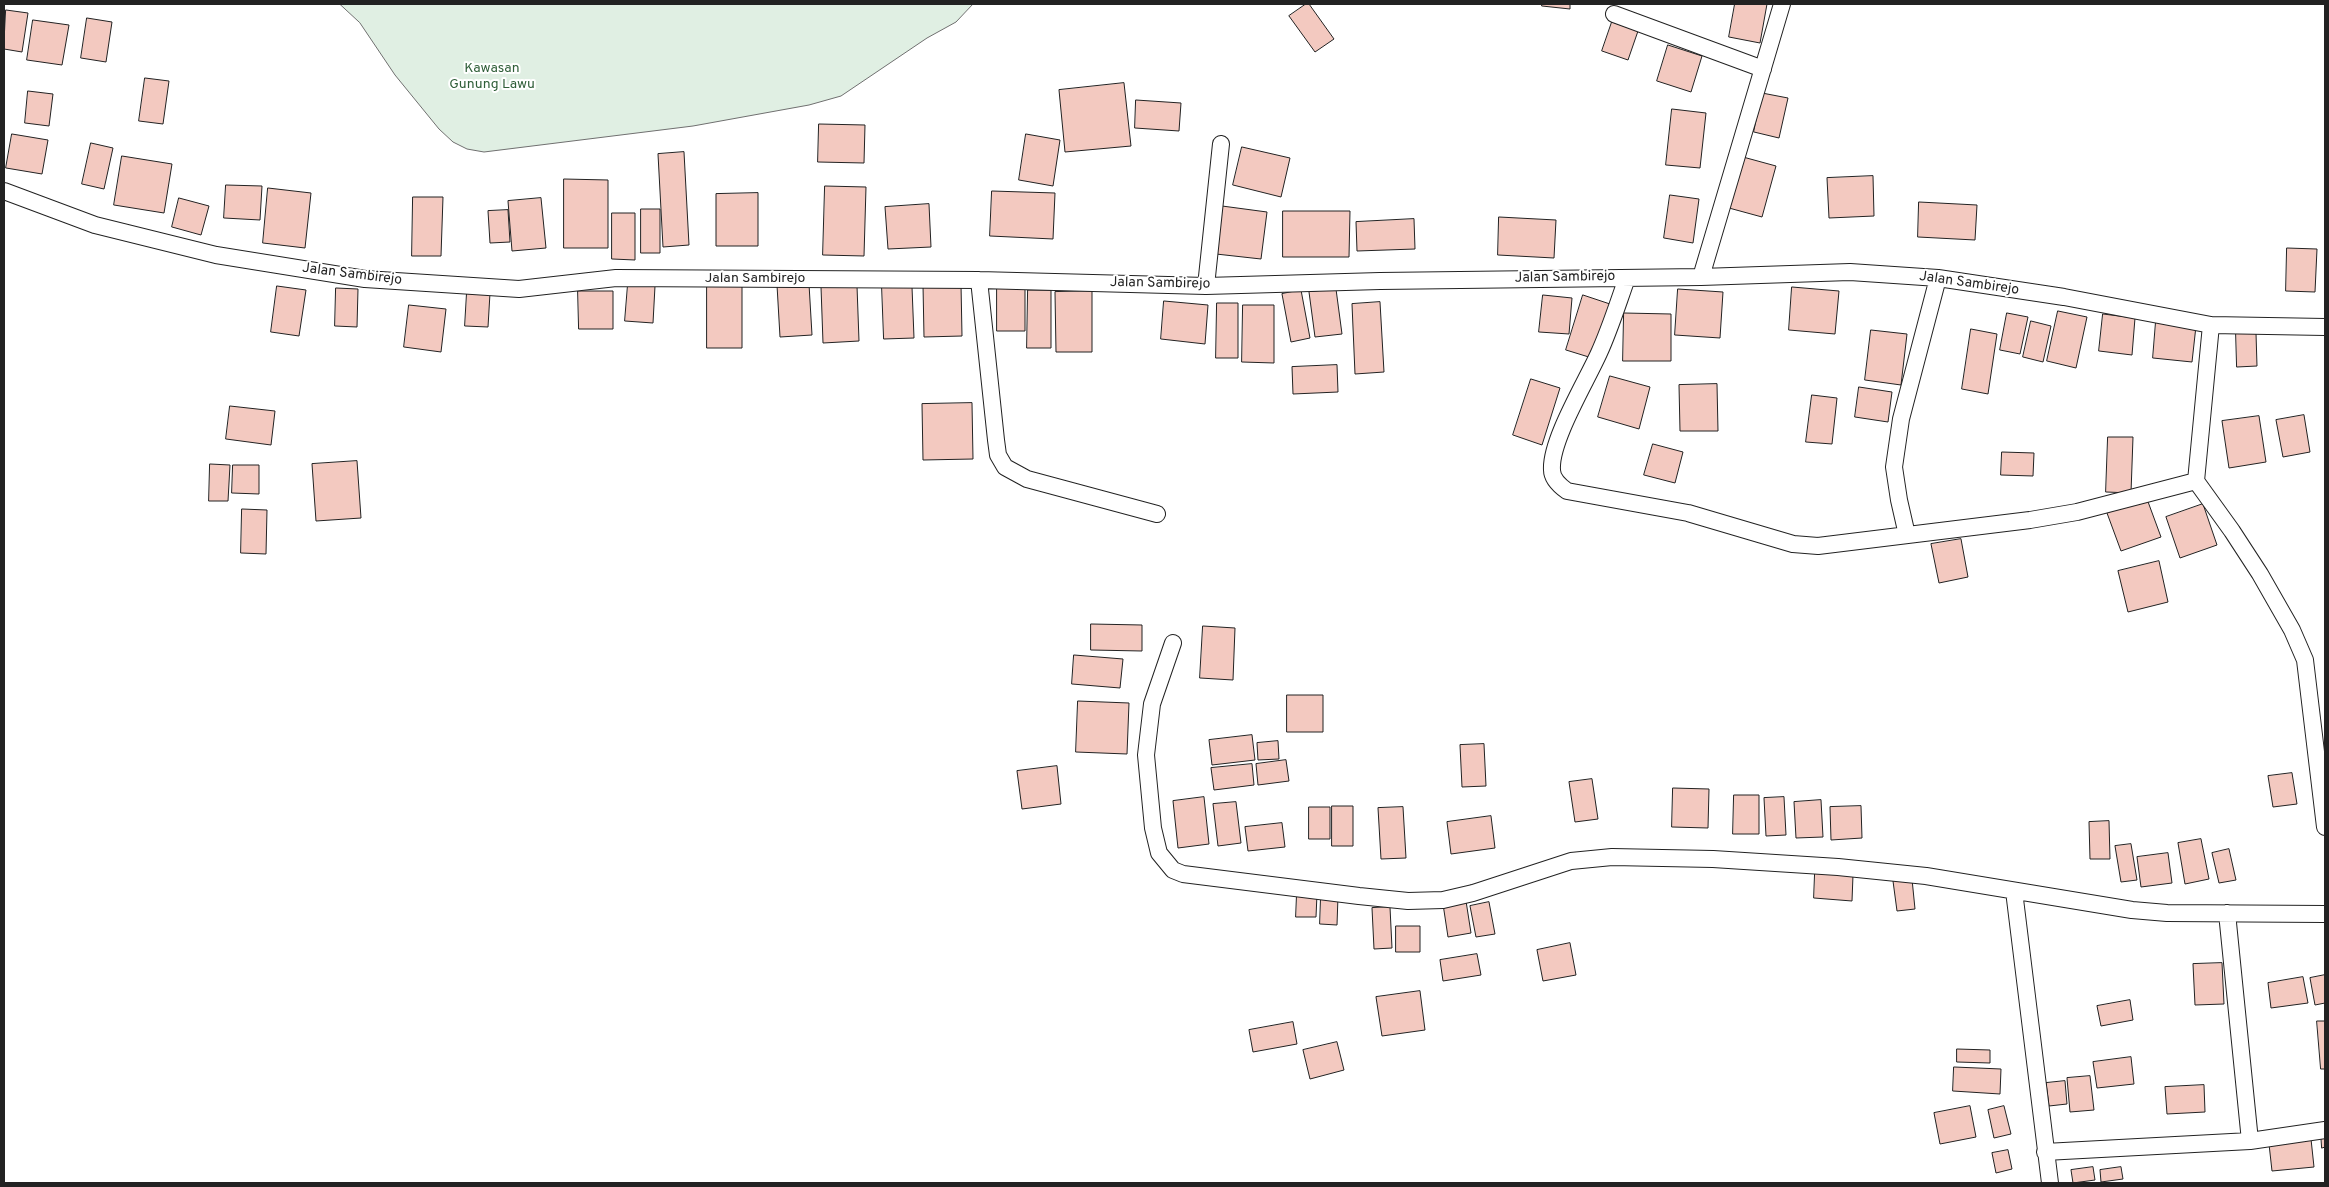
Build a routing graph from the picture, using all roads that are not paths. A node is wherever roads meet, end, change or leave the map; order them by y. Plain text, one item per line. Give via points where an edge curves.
1 (1782, 4) edge
2 (1614, 14) dead end
3 (1763, 69) junction
4 (1221, 144) dead end
5 (4, 191) edge
6 (1701, 277) junction
7 (1627, 278) junction
8 (1938, 278) junction
9 (979, 280) junction
10 (1206, 286) junction
11 (2211, 324) junction
12 (2325, 327) edge
13 (2196, 481) junction
14 (1157, 514) dead end
15 (1907, 535) junction
16 (1173, 643) dead end
17 (2325, 827) edge
18 (2014, 891) junction
19 (2227, 913) junction
20 (2325, 914) edge
21 (2325, 1130) edge
22 (2250, 1141) junction
23 (2045, 1152) junction
24 (2050, 1183) edge

1 - 3 street
2 - 3 street
3 - 6 street
4 - 10 street
5 - 9 street, Jalan Sambirejo via 95,225 216,255 365,279 519,289 616,278
6 - 7 street, Jalan Sambirejo
6 - 8 street, Jalan Sambirejo via 1850,272
7 - 10 street, Jalan Sambirejo
7 - 15 street via 1599,353 1554,454 1552,472 1558,484 1567,491 1688,513 1793,544 1818,546
8 - 11 street, Jalan Sambirejo
8 - 15 street via 1901,419 1894,467
9 - 10 street, Jalan Sambirejo
9 - 14 street via 998,455 1005,467 1027,479
11 - 12 street, Jalan Sambirejo
11 - 13 street
13 - 15 street via 2077,512
13 - 17 street via 2260,574 2305,660
16 - 18 street via 1152,704 1146,755 1159,853 1173,870 1183,874 1408,901 1443,900 1571,861 1622,857 1838,867 1926,876
18 - 19 street via 2132,910
18 - 23 street
19 - 20 street
19 - 22 street
21 - 22 street
22 - 23 street
23 - 24 street

